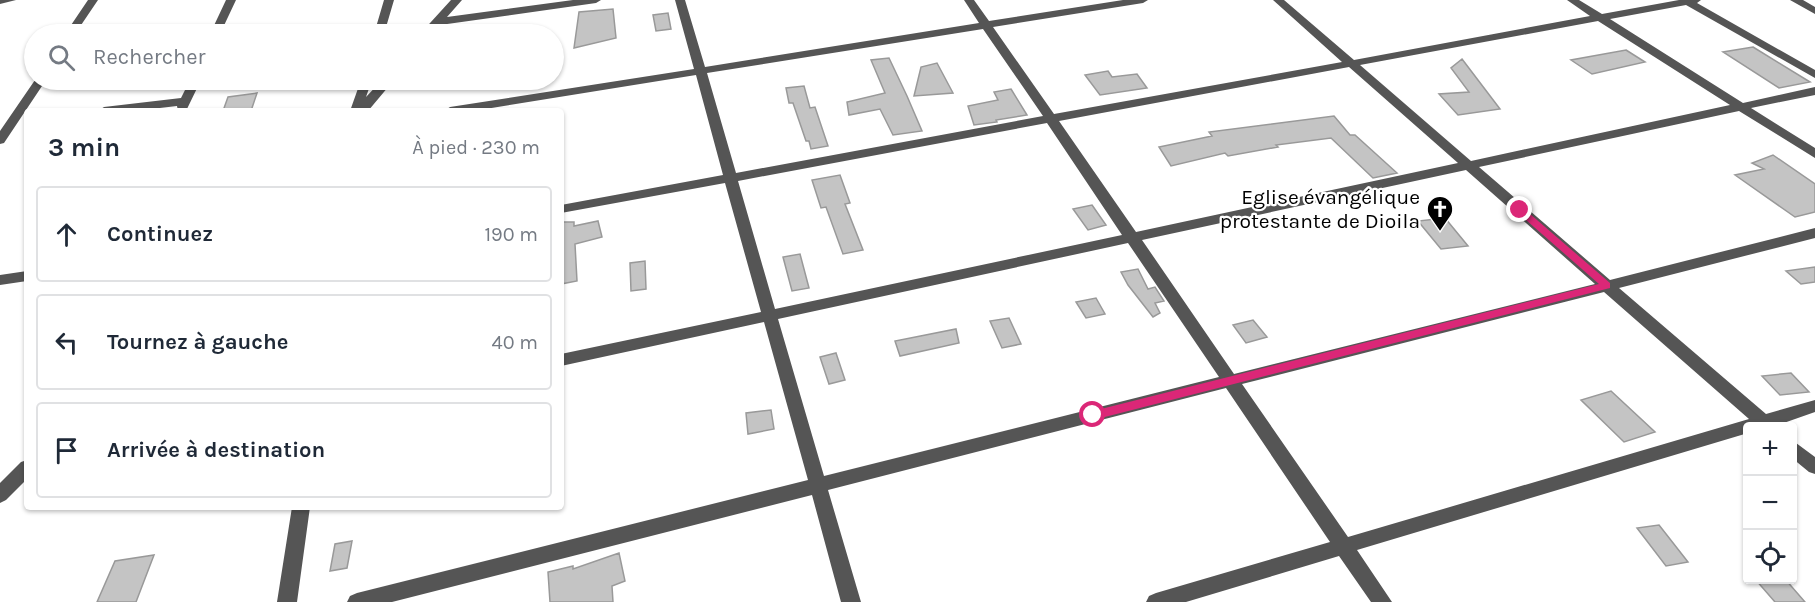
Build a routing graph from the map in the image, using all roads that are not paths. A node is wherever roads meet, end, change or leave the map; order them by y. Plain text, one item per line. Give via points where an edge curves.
1 (10, 0) edge
2 (93, 0) edge
3 (231, 0) edge
4 (389, 0) edge
5 (457, 0) edge
6 (596, 0) edge
7 (680, 0) edge
8 (969, 0) edge
9 (1143, 0) edge
10 (1278, 0) edge
11 (1572, 0) edge
12 (1690, 0) edge
13 (1795, 0) edge
14 (0, 1) edge
15 (1815, 11) edge
16 (1600, 18) junction
17 (436, 22) joint
18 (77, 24) edge
19 (220, 24) edge
20 (382, 24) edge
21 (986, 25) junction
22 (1351, 63) junction
23 (700, 71) junction
24 (1815, 75) edge
25 (32, 90) edge
26 (190, 90) edge
27 (363, 90) edge
28 (379, 90) edge
29 (1815, 91) edge
30 (183, 106) edge
31 (1741, 107) junction
32 (151, 108) edge
33 (357, 108) edge
34 (364, 108) edge
35 (469, 108) edge
36 (1050, 119) junction
37 (24, 121) edge
38 (6, 123) edge
39 (0, 140) edge
40 (1815, 154) edge
41 (1468, 165) junction
42 (730, 177) junction
43 (564, 207) edge
44 (1815, 232) edge
45 (1132, 238) junction
46 (24, 276) edge
47 (0, 280) edge
48 (1606, 285) junction
49 (770, 315) junction
50 (564, 359) edge
51 (1230, 381) junction
52 (1815, 406) edge
53 (1763, 422) edge
54 (1771, 422) edge
55 (1743, 430) edge
56 (1797, 451) edge
57 (1815, 467) edge
58 (24, 473) edge
59 (818, 485) junction
60 (0, 495) edge
61 (301, 510) edge
62 (1344, 546) junction
63 (287, 602) edge
64 (357, 602) edge
65 (851, 602) edge
66 (1156, 602) edge
67 (1382, 602) edge

1 - 14 street
2 - 18 street
3 - 19 street
4 - 20 street
5 - 17 street
6 - 17 street
7 - 23 street
8 - 21 street
9 - 21 street
10 - 22 street
11 - 16 street
12 - 16 street
12 - 24 street
13 - 15 street
16 - 22 street
16 - 31 street
21 - 23 street
21 - 36 street
22 - 36 street
22 - 41 street
23 - 35 street
23 - 42 street
25 - 38 street
26 - 30 street
27 - 33 street
28 - 34 street
29 - 31 street
30 - 32 street
31 - 40 street
31 - 41 street
36 - 42 street
36 - 45 street
37 - 38 street
38 - 39 street
41 - 45 street
41 - 48 street
42 - 43 street
42 - 49 street
44 - 48 street
45 - 49 street
45 - 51 street
46 - 47 street
48 - 51 street
48 - 53 street
49 - 50 street
49 - 59 street
51 - 59 street
51 - 62 street
52 - 54 street
55 - 62 street
56 - 57 street
58 - 60 street
59 - 64 street
59 - 65 street
61 - 63 street
62 - 66 street
62 - 67 street

